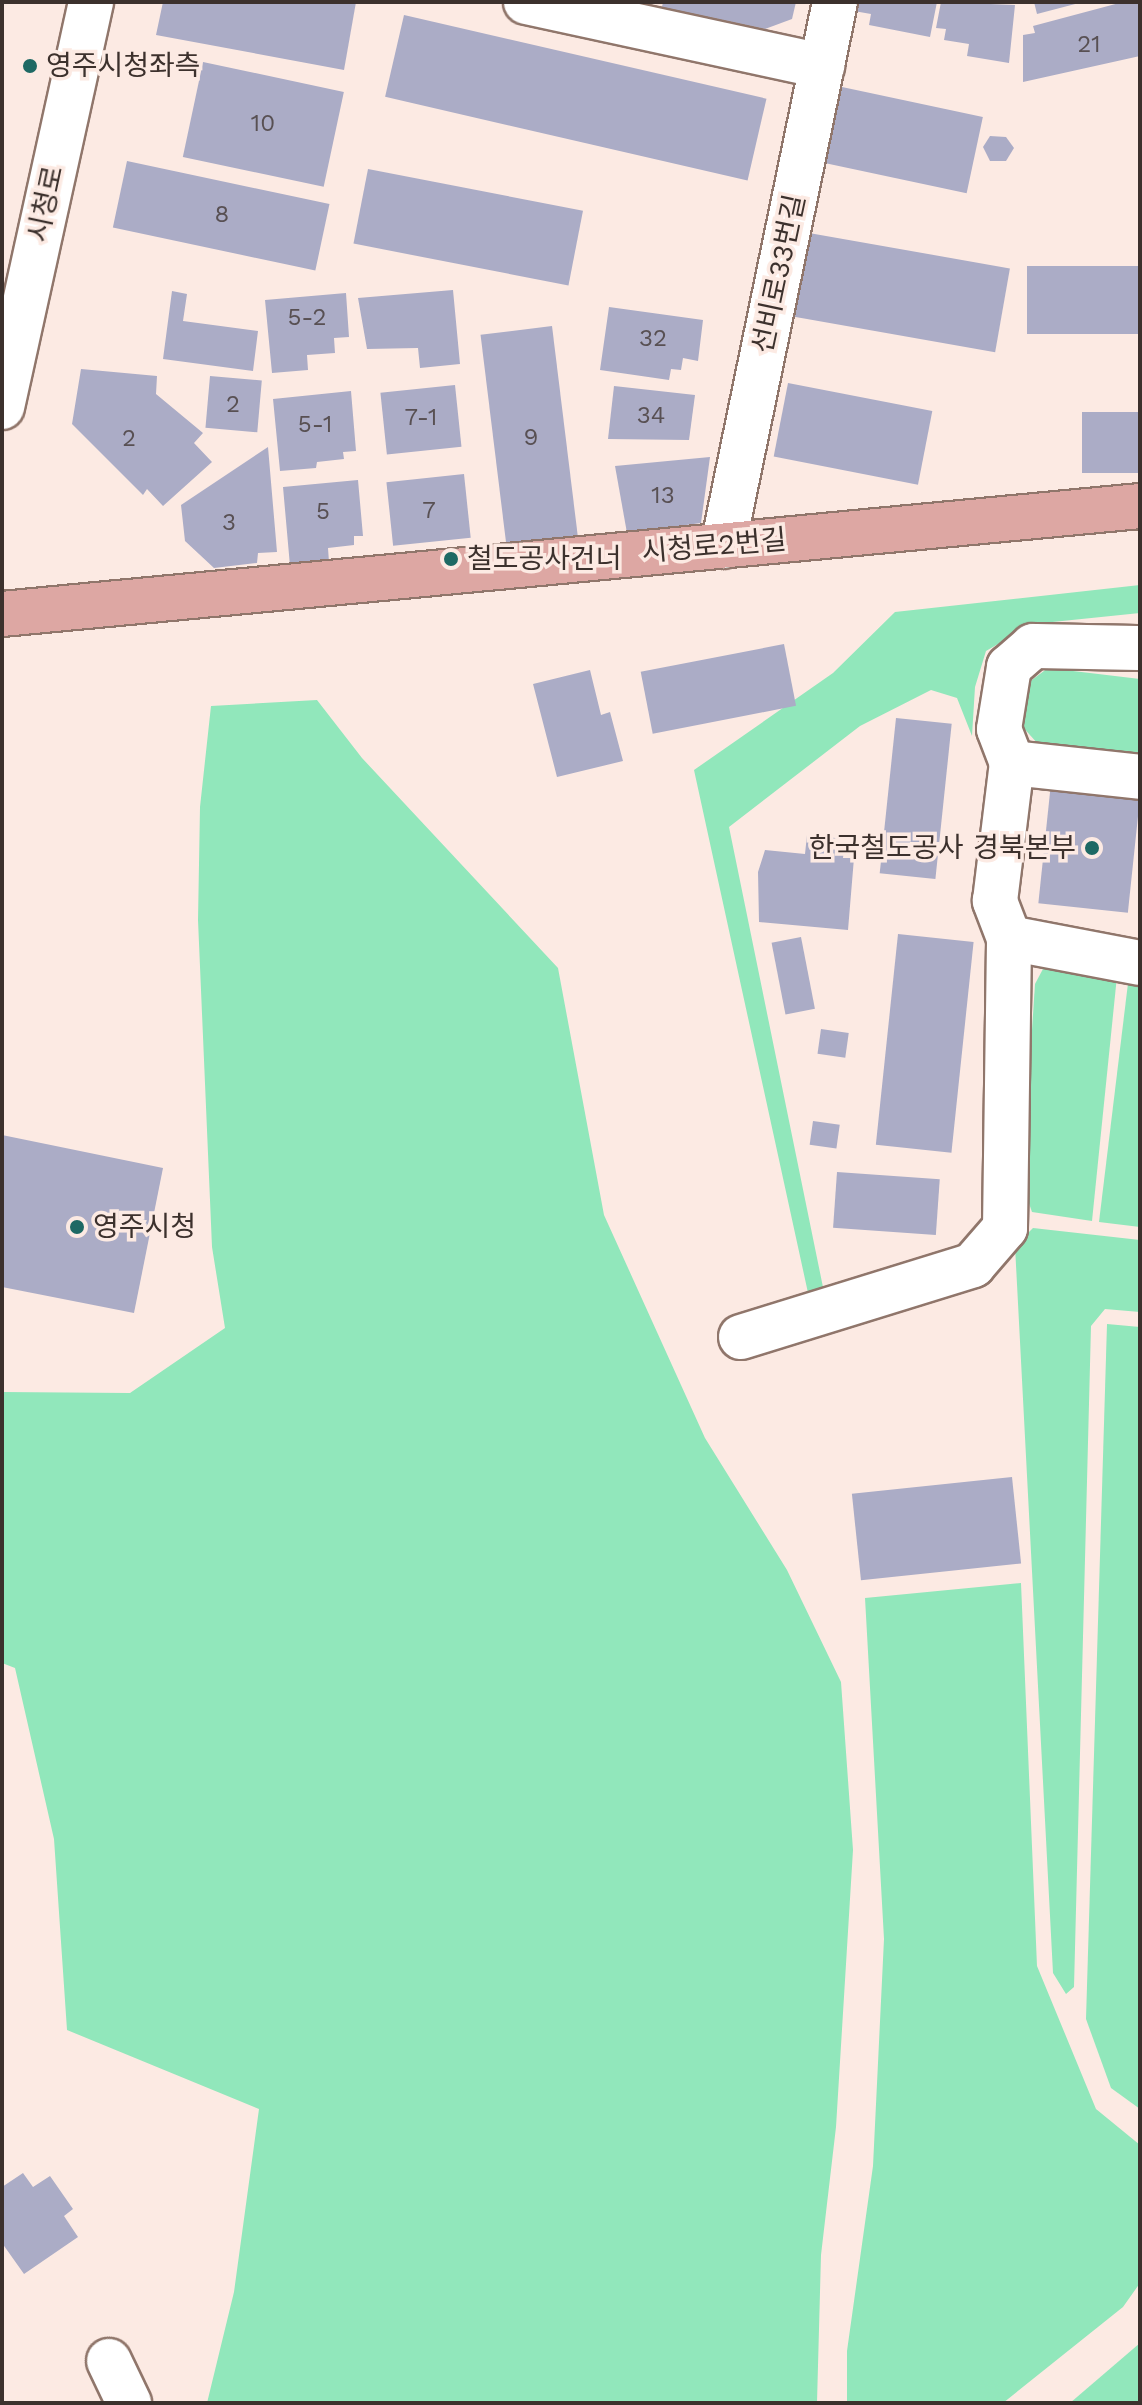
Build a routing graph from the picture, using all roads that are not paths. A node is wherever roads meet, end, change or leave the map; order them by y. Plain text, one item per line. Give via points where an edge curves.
1 (91, 2) edge
2 (526, 2) edge
3 (835, 2) edge
4 (822, 66) junction
5 (2, 407) edge
6 (1140, 506) edge
7 (723, 546) junction
8 (2, 614) edge
9 (1140, 648) edge
10 (1012, 763) junction
11 (1140, 777) edge
12 (1009, 938) junction
13 (1140, 963) edge
14 (741, 1337) dead end
15 (109, 2361) dead end
16 (129, 2403) edge

1 - 5 street, 시청로
2 - 4 street
3 - 4 street, 선비로33번길
4 - 7 street, 선비로33번길
6 - 7 main road, 시청로2번길
7 - 8 main road, 시청로2번길
9 - 10 street via 1033,646 1009,667 999,729
10 - 11 street
10 - 12 street via 995,901
12 - 13 street
12 - 14 street via 1005,1228 973,1265
15 - 16 street

